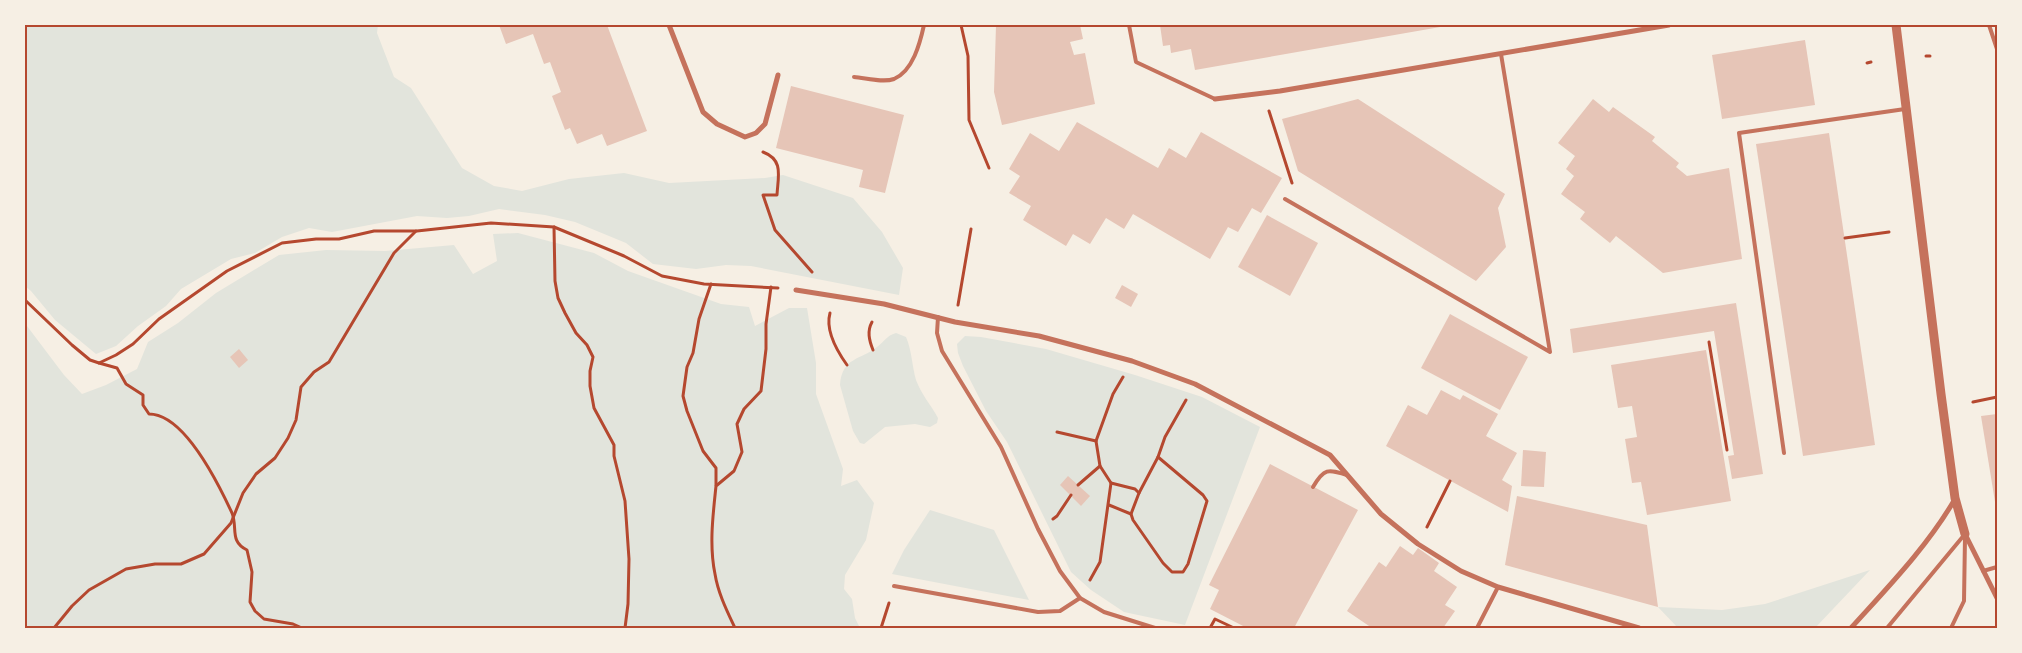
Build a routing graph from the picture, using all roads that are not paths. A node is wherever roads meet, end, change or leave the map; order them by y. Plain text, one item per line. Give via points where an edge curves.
1 (669, 25) edge
2 (924, 25) edge
3 (1129, 25) edge
4 (1669, 25) edge
5 (1896, 25) edge
6 (1989, 25) edge
7 (1655, 26) edge
8 (1997, 49) edge
9 (1501, 54) junction
10 (778, 75) dead end
11 (854, 77) dead end
12 (1214, 99) joint
13 (1905, 110) junction
14 (1285, 199) road end
15 (796, 290) road end
16 (938, 317) junction
17 (1784, 453) dead end
18 (1347, 475) junction
19 (1313, 487) dead end
20 (1955, 498) junction
21 (1965, 534) junction
22 (1997, 567) edge
23 (1983, 571) junction
24 (894, 586) road end
25 (1498, 587) junction
26 (1080, 598) junction
27 (1997, 598) edge
28 (1155, 628) edge
29 (1478, 628) edge
30 (1639, 628) edge
31 (1851, 628) edge
32 (1887, 628) edge
33 (1950, 628) edge

1 - 10 street via 703,112 730,132 745,137 756,133 765,124
2 - 11 lane via 907,70 894,79
3 - 12 lane via 1136,62
4 - 7 street
5 - 13 street
6 - 8 lane
7 - 9 street
9 - 12 street
9 - 14 lane via 1550,352
13 - 17 lane via 1739,133
13 - 20 street
15 - 16 street via 884,304
16 - 18 street via 1039,336 1132,361 1195,384 1330,455
16 - 26 lane via 936,332 942,351 1001,447 1038,529 1060,571
18 - 19 lane via 1330,470 1320,474
18 - 25 street via 1381,514 1418,544 1461,571
20 - 21 street
20 - 31 street via 1924,547
21 - 23 street
21 - 32 lane
21 - 33 lane via 1964,601
22 - 23 lane
23 - 27 street
24 - 26 lane via 1038,612 1060,611
25 - 29 lane
25 - 30 street
26 - 28 lane via 1104,612

